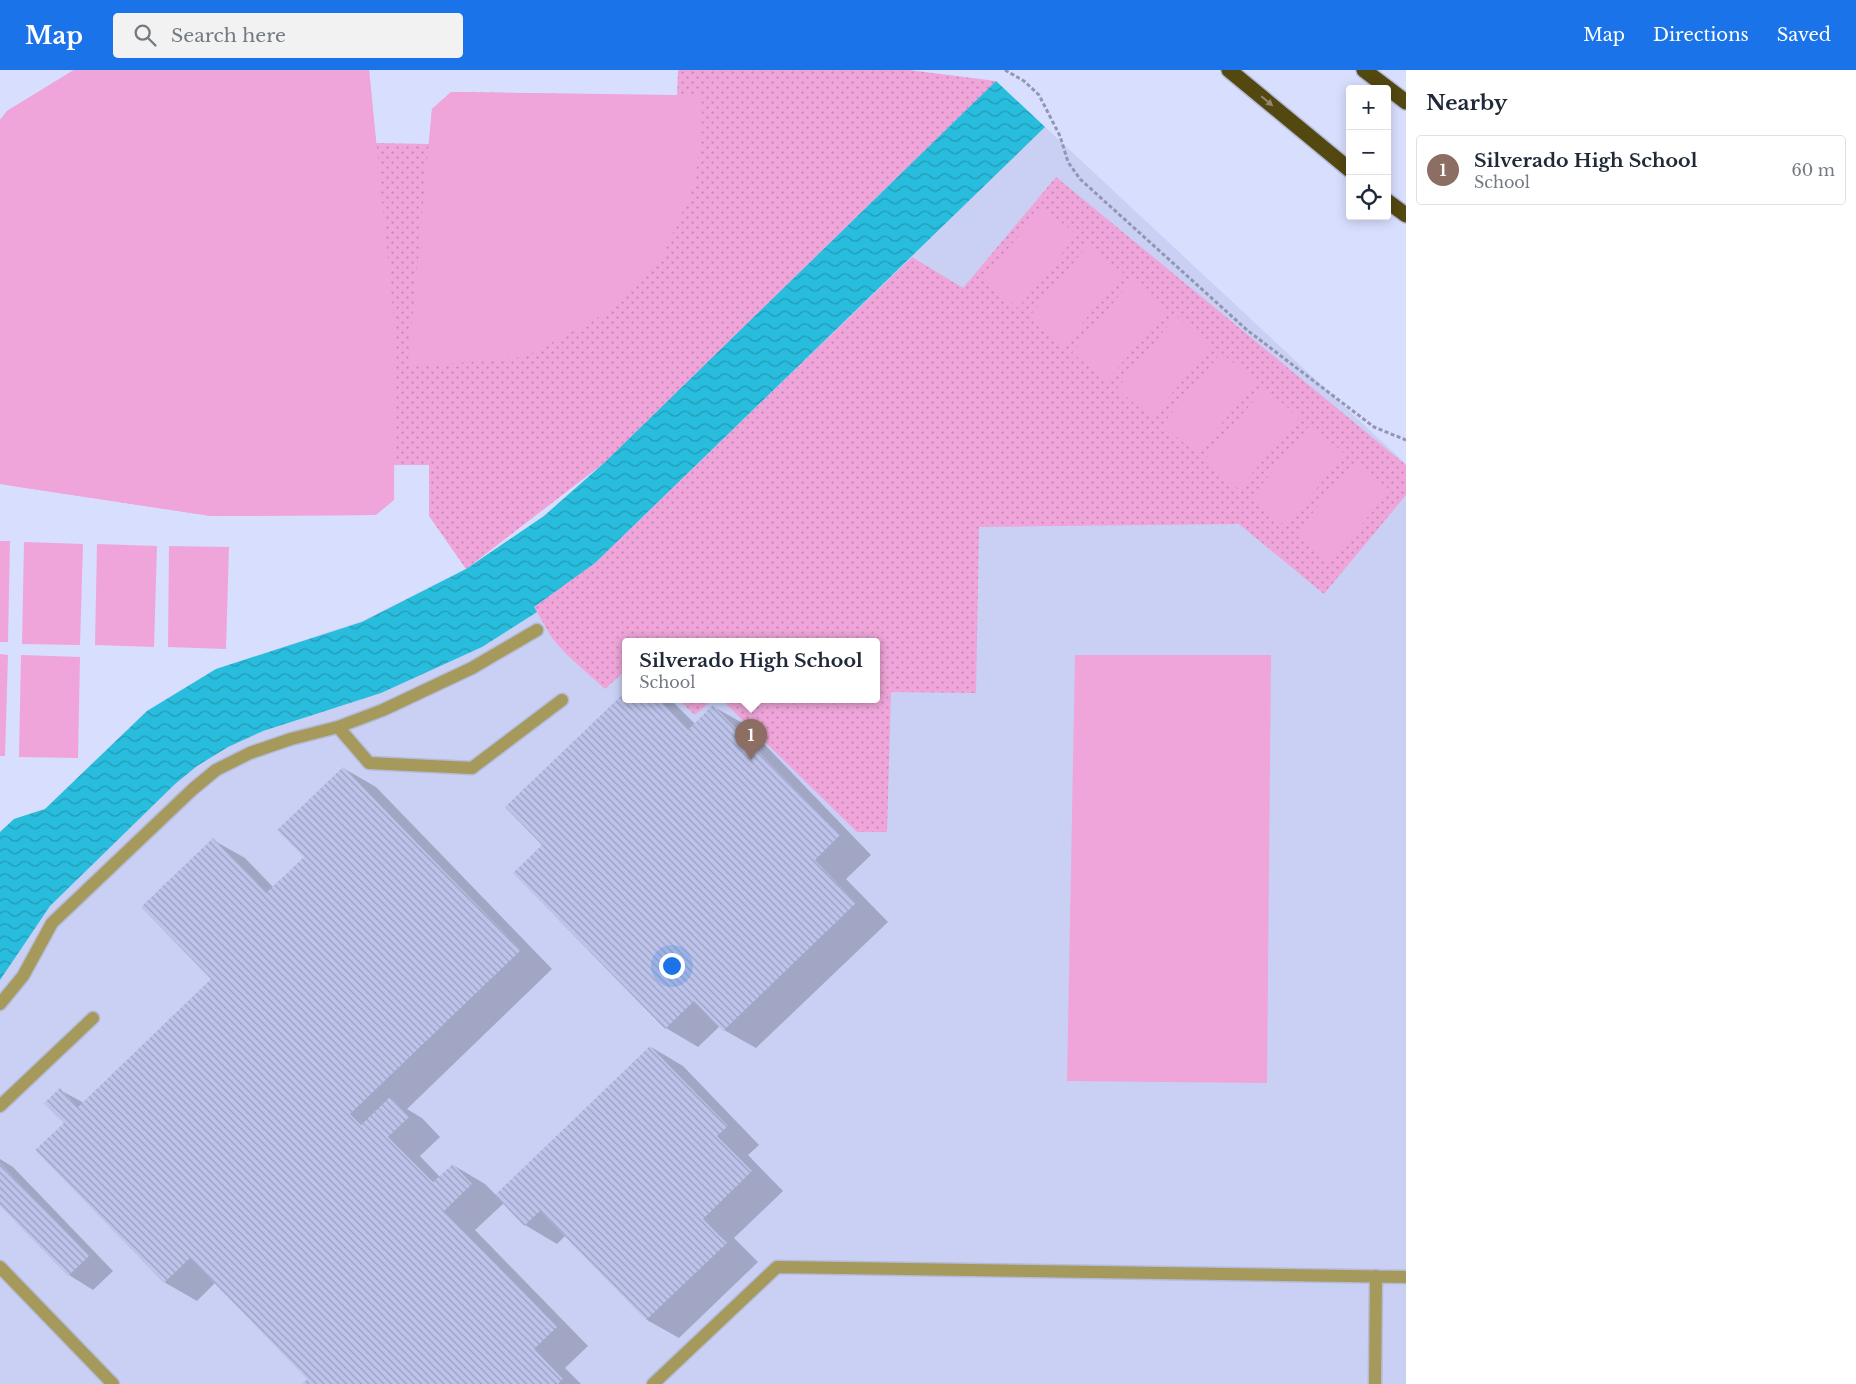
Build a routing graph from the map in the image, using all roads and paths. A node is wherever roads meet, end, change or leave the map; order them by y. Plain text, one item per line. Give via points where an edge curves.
1 (1005, 70) edge
2 (1229, 70) edge
3 (1364, 70) edge
4 (1406, 102) edge
5 (1346, 167) edge
6 (1391, 204) edge
7 (1406, 215) edge
8 (1406, 440) edge
9 (537, 630) dead end
10 (562, 700) dead end
11 (338, 727) junction
12 (0, 1004) edge
13 (93, 1018) dead end
14 (0, 1106) edge
15 (0, 1267) edge
16 (1376, 1276) junction
17 (1406, 1277) edge
18 (113, 1384) edge
19 (653, 1384) edge
20 (1375, 1384) edge

1 - 8 path via 1039,95 1060,136 1068,162 1080,179 1247,330 1374,427
2 -> 5 highway
3 - 4 highway
6 - 7 highway
9 - 11 lane via 472,668 383,710
10 - 11 lane via 472,768 369,763
11 - 12 lane via 250,753 216,770 52,923 23,976
13 - 14 lane
15 - 18 lane
16 - 17 lane
16 - 19 lane via 777,1267
16 - 20 lane

